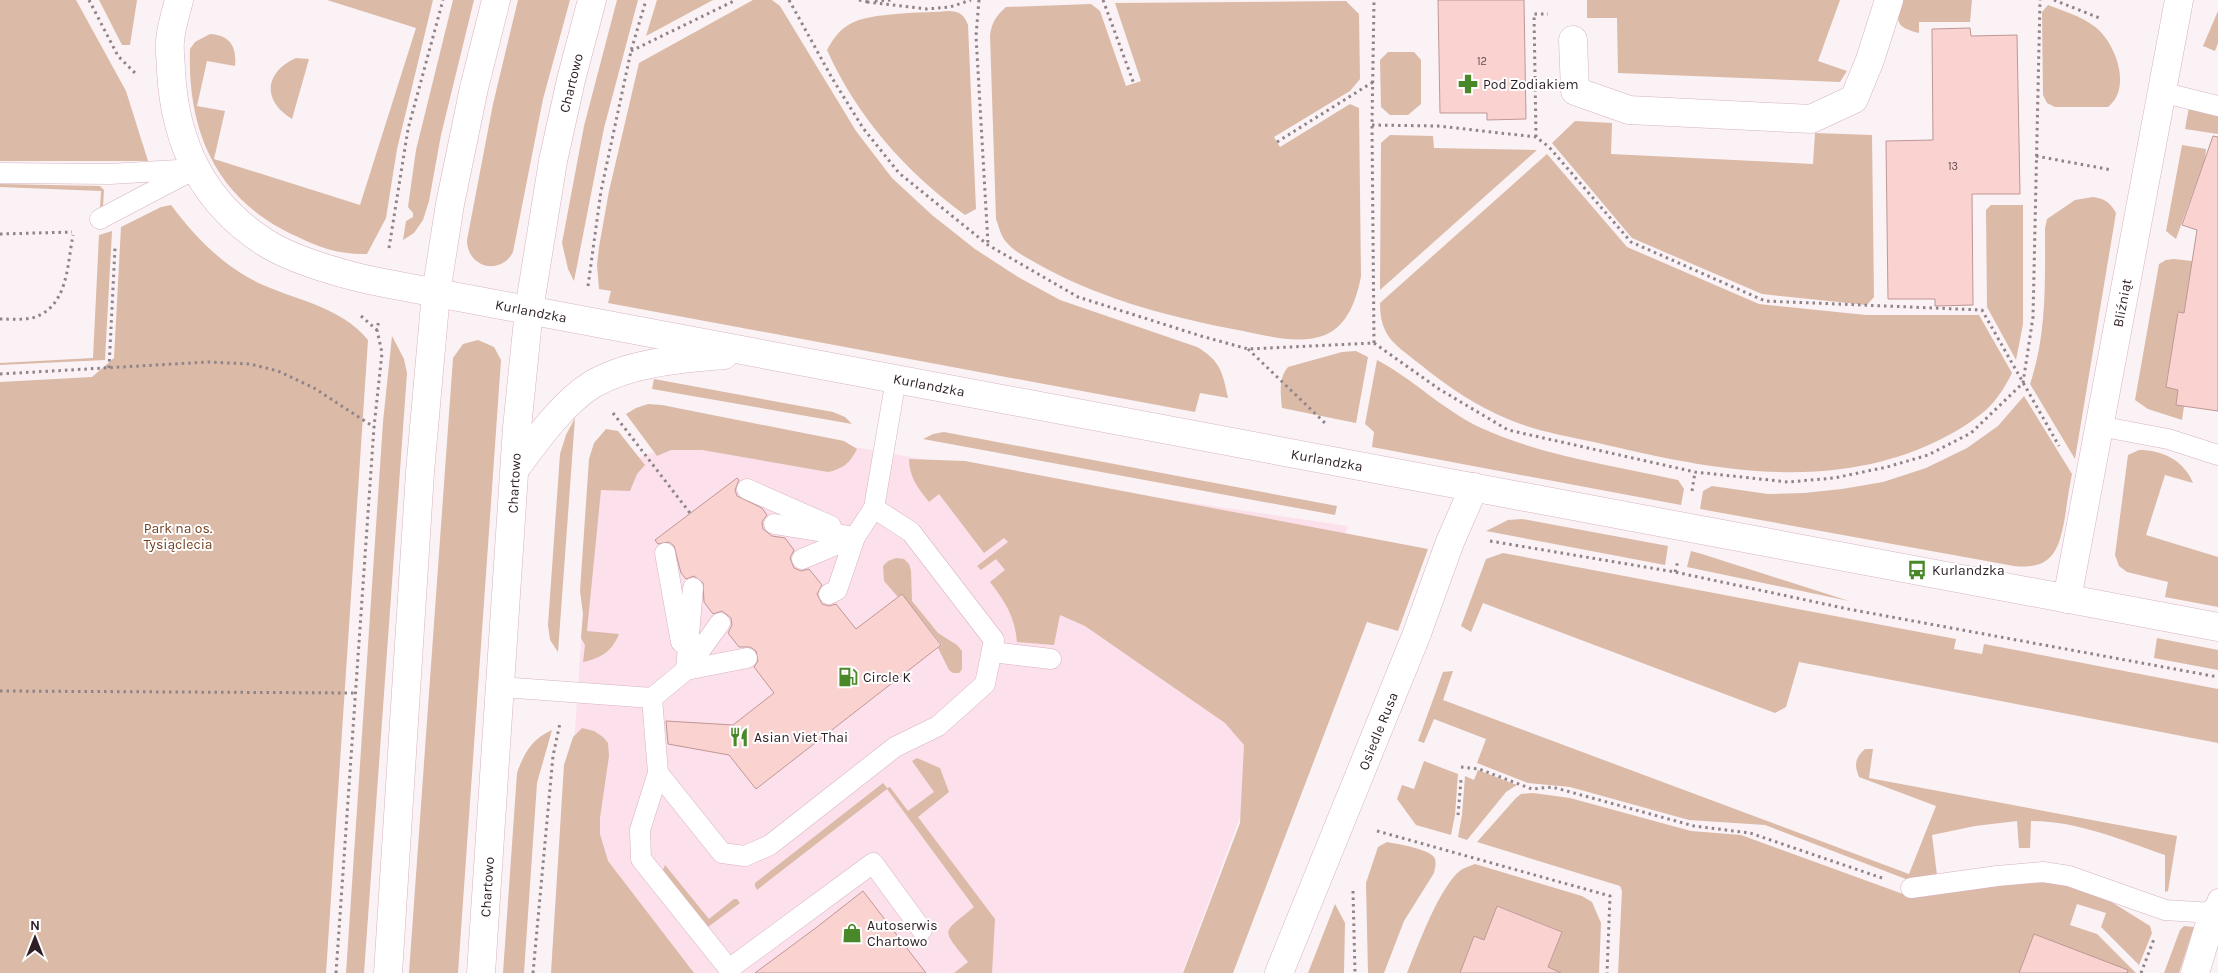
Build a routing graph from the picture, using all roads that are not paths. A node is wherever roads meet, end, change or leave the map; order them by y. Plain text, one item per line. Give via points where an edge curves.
1 (179, 0) edge
2 (496, 0) edge
3 (592, 0) edge
4 (1889, 0) edge
5 (2171, 2) edge
6 (1574, 40) dead end
7 (2161, 92) junction
8 (2218, 106) edge
9 (195, 169) junction
10 (0, 173) edge
11 (108, 214) road end
12 (436, 293) junction
13 (528, 310) junction
14 (752, 351) junction
15 (896, 379) junction
16 (2099, 426) junction
17 (2218, 455) edge
18 (515, 470) junction
19 (1474, 487) junction
20 (746, 489) dead end
21 (874, 508) junction
22 (774, 524) dead end
23 (855, 537) junction
24 (666, 553) dead end
25 (802, 559) dead end
26 (693, 588) dead end
27 (829, 594) dead end
28 (2067, 598) junction
29 (720, 623) dead end
30 (2218, 627) edge
31 (992, 652) junction
32 (747, 658) dead end
33 (1051, 659) dead end
34 (686, 670) junction
35 (501, 687) junction
36 (652, 698) junction
37 (658, 773) junction
38 (1911, 888) road end
39 (2215, 906) edge
40 (922, 930) dead end
41 (388, 973) edge
42 (481, 973) edge
43 (1279, 973) edge
44 (2196, 973) edge

1 - 9 street, Kurlandzka via 170,41 172,91 179,129
2 - 12 street via 450,204
3 - 13 street, Chartowo via 553,161
4 - 6 street via 1854,99 1811,119 1629,110 1575,90
5 - 7 street, Bliźniąt
7 - 8 lane
7 - 16 street, Bliźniąt
9 - 10 lane via 110,174
9 - 11 lane
9 - 12 street, Kurlandzka via 213,195 240,224 267,244 364,279
12 - 13 street, Kurlandzka
12 - 41 street via 420,472
13 - 14 street, Kurlandzka
13 - 18 street, Chartowo
14 - 15 street, Kurlandzka
14 - 18 street via 633,368 592,384 564,408
15 - 19 street, Kurlandzka
15 - 21 lane
16 - 17 lane via 2168,439
16 - 28 street, Bliźniąt
18 - 35 street, Chartowo
19 - 28 street, Kurlandzka
19 - 43 street, Osiedle Rusa
20 - 23 lane
21 - 23 lane
21 - 31 lane via 911,532 994,640
22 - 23 lane
23 - 25 lane
23 - 27 lane via 837,590
24 - 34 lane
26 - 34 lane
28 - 30 street, Kurlandzka
29 - 34 lane
31 - 33 lane
31 - 37 lane via 985,684 938,726 895,747 770,845 745,856 722,852
32 - 34 lane
34 - 36 lane
35 - 36 lane
35 - 42 street, Chartowo
36 - 37 lane
37 - 40 lane via 640,830 641,859 729,969 872,863
38 - 39 lane via 2043,872 2069,876 2165,910
39 - 44 street

